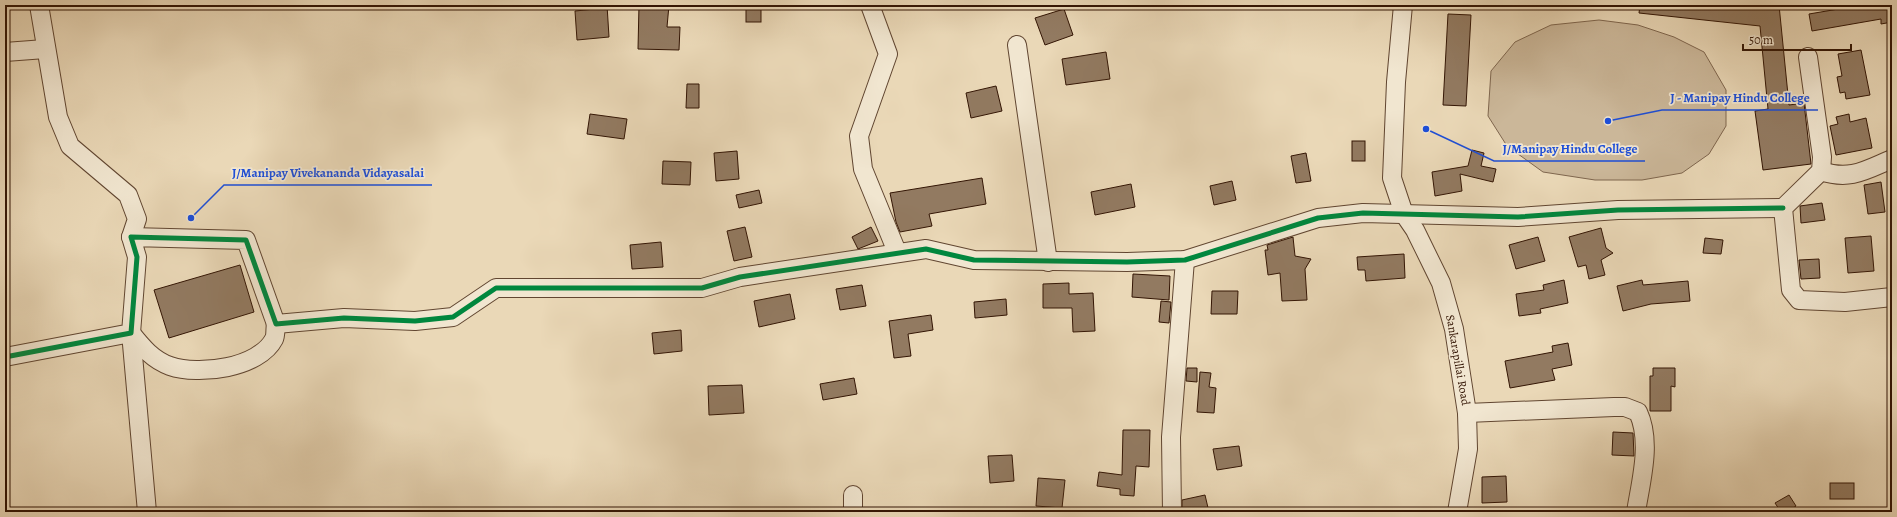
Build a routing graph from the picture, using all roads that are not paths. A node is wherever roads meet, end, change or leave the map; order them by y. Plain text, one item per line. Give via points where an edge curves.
1 (39, 5) edge
2 (870, 5) edge
3 (1404, 5) edge
4 (1017, 45) dead end
5 (45, 49) junction
6 (5, 52) edge
7 (1808, 57) dead end
8 (1892, 159) edge
9 (1821, 171) junction
10 (1783, 208) junction
11 (1404, 214) junction
12 (131, 237) junction
13 (897, 252) junction
14 (1185, 260) junction
15 (1048, 262) junction
16 (1892, 297) edge
17 (276, 324) junction
18 (131, 333) junction
19 (5, 357) edge
20 (1467, 413) junction
21 (147, 512) edge
22 (1172, 512) edge
23 (1457, 512) edge
24 (1467, 512) edge
25 (1636, 512) edge

1 - 5 street
2 - 13 street via 888,54 859,136 863,169
3 - 11 street, Sankarapillai Road via 1396,82 1392,178
4 - 15 street
5 - 6 street
5 - 12 street via 58,117 70,146 128,195 137,219
7 - 9 street via 1822,157
8 - 9 street via 1864,172 1850,175 1835,176
9 - 10 street
10 - 11 street via 1618,210 1518,217
10 - 16 street via 1790,286 1795,298 1815,302
11 - 14 street via 1363,213 1318,218
11 - 20 street, Sankarapillai Road via 1415,230 1441,283 1454,329
12 - 17 street via 246,240
12 - 18 street via 137,257
13 - 15 street via 926,249 974,260
13 - 17 street via 740,277 702,288 496,288 453,317 415,321 344,318
14 - 15 street
14 - 22 street via 1171,437
17 - 18 street via 274,338 260,355 237,365 198,370 170,366 147,353
18 - 19 street
18 - 21 street
20 - 23 street, Sankarapillai Road via 1468,449
20 - 25 street via 1614,407 1625,407 1638,412 1645,434
23 - 24 street

